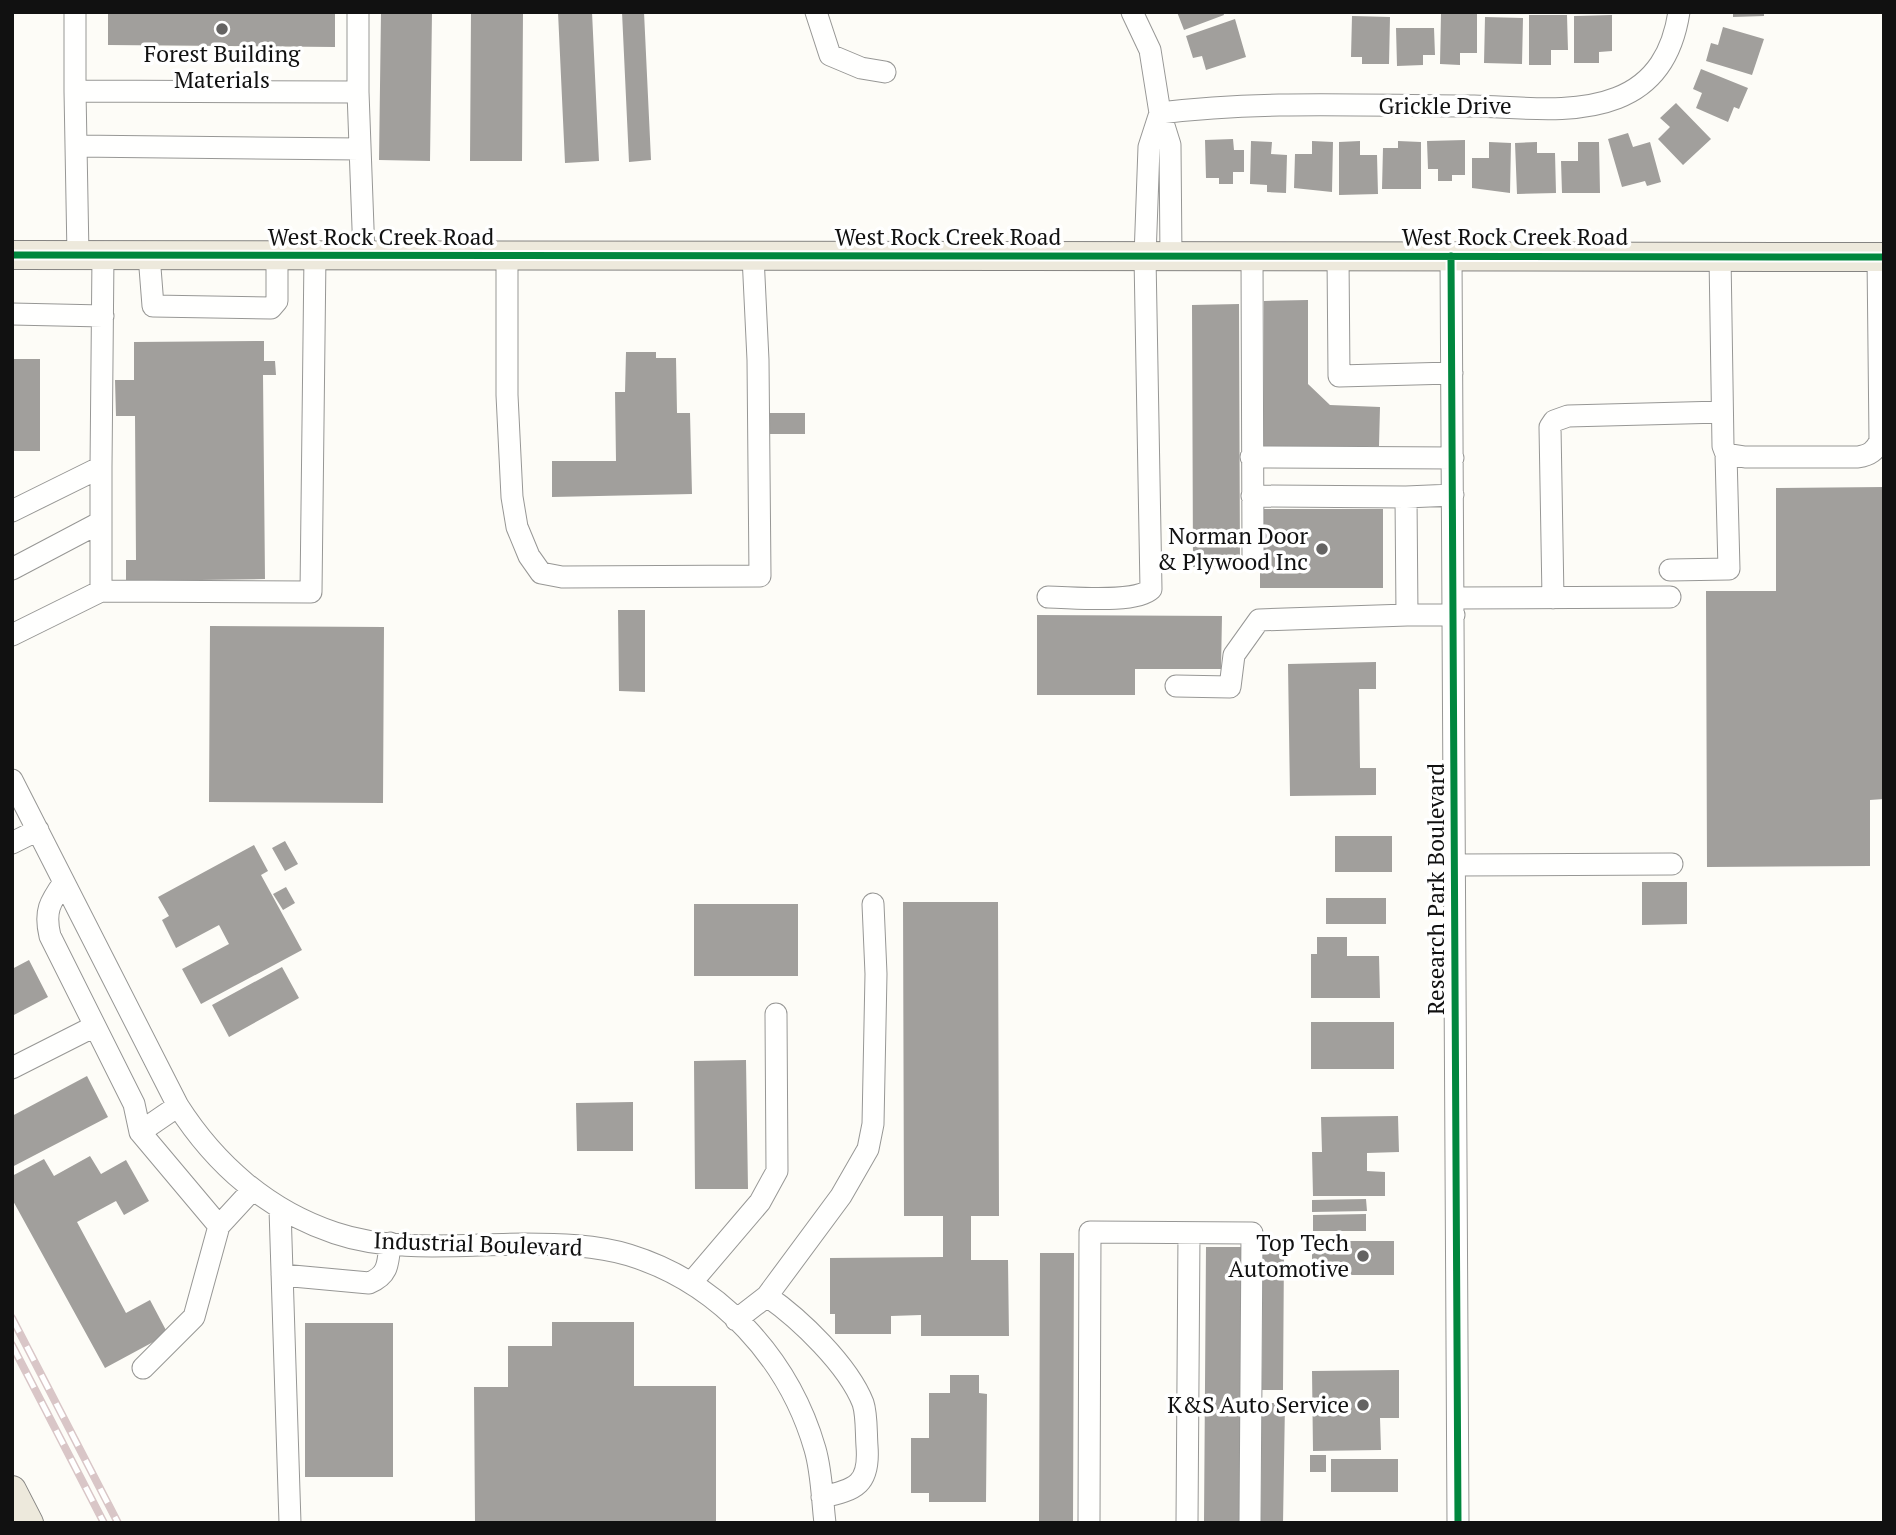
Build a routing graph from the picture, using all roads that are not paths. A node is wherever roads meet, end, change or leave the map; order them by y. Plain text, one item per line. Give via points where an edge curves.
1 (75, 12) edge
2 (358, 12) edge
3 (816, 12) edge
4 (1132, 12) edge
5 (1679, 12) edge
6 (885, 72) dead end
7 (75, 92) junction
8 (358, 92) junction
9 (1160, 113) junction
10 (76, 146) junction
11 (360, 149) junction
12 (12, 255) edge
13 (91, 255) junction
14 (149, 255) junction
15 (315, 255) junction
16 (363, 255) junction
17 (276, 256) junction
18 (507, 256) junction
19 (753, 256) junction
20 (1252, 256) junction
21 (1338, 256) junction
22 (1451, 256) junction
23 (1720, 256) junction
24 (1158, 257) junction
25 (1881, 257) edge
26 (12, 314) edge
27 (103, 316) junction
28 (1452, 373) junction
29 (1722, 412) junction
30 (1726, 454) junction
31 (1251, 457) junction
32 (1453, 458) junction
33 (101, 467) junction
34 (1453, 495) junction
35 (1252, 496) junction
36 (1406, 497) junction
37 (12, 511) edge
38 (101, 522) junction
39 (1254, 556) dead end
40 (12, 569) edge
41 (1670, 570) dead end
42 (101, 592) junction
43 (1048, 597) dead end
44 (1670, 597) dead end
45 (1553, 598) junction
46 (1454, 607) junction
47 (1407, 615) junction
48 (12, 635) edge
49 (1176, 686) dead end
50 (12, 780) edge
51 (38, 830) junction
52 (12, 844) edge
53 (1672, 863) dead end
54 (1455, 865) junction
55 (64, 882) junction
56 (873, 904) dead end
57 (118, 991) junction
58 (776, 1014) dead end
59 (91, 1017) junction
60 (12, 1068) edge
61 (178, 1106) junction
62 (140, 1132) junction
63 (253, 1189) junction
64 (280, 1209) junction
65 (219, 1226) junction
66 (1189, 1233) junction
67 (390, 1243) junction
68 (282, 1275) junction
69 (691, 1283) junction
70 (767, 1296) junction
71 (736, 1320) junction
72 (143, 1368) dead end
73 (12, 1490) edge
74 (822, 1497) junction
75 (29, 1523) edge
76 (290, 1523) edge
77 (825, 1523) edge
78 (1088, 1523) edge
79 (1187, 1523) edge
80 (1250, 1523) edge
81 (1458, 1523) edge

1 - 7 street
2 - 8 street
3 - 6 street via 830,55
4 - 9 street via 1150,50
5 - 9 street, Grickle Drive via 1671,48 1650,78 1603,103 1543,107 1263,105
7 - 8 street
7 - 10 street
8 - 11 street
9 - 24 street via 1170,145
10 - 11 street
10 - 13 street
11 - 16 street
12 - 13 main road, West Rock Creek Road
13 - 14 main road, West Rock Creek Road
13 - 27 street
14 - 17 main road, West Rock Creek Road
14 - 17 street via 153,306 271,308 277,301
15 - 16 main road, West Rock Creek Road
15 - 17 main road, West Rock Creek Road
15 - 42 street via 311,592
16 - 18 main road, West Rock Creek Road
18 - 19 main road, West Rock Creek Road
18 - 19 street via 507,395 517,527 541,573 618,578 760,576
19 - 24 main road, West Rock Creek Road
20 - 21 main road, West Rock Creek Road
20 - 24 main road, West Rock Creek Road
20 - 31 street
21 - 22 main road, West Rock Creek Road
21 - 28 street via 1339,376
22 - 23 main road, West Rock Creek Road
22 - 28 street, Research Park Boulevard
23 - 25 main road, West Rock Creek Road
23 - 29 street
24 - 43 street via 1151,589 1129,597
25 - 30 street via 1880,441 1876,449 1858,457
26 - 27 street
27 - 33 street
28 - 32 street, Research Park Boulevard
29 - 30 street
29 - 45 street via 1568,416 1554,421 1549,427
30 - 41 street via 1729,569
31 - 32 street
31 - 35 street
32 - 34 street, Research Park Boulevard
33 - 37 street
33 - 38 street
34 - 36 street
34 - 46 street, Research Park Boulevard
35 - 36 street
35 - 39 street
36 - 47 street
38 - 40 street
38 - 42 street
42 - 48 street
44 - 45 street
45 - 46 street
46 - 47 street
46 - 54 street, Research Park Boulevard
47 - 49 street via 1259,620 1234,655 1230,687
50 - 51 street, Industrial Boulevard
51 - 52 street
51 - 55 street, Industrial Boulevard
53 - 54 street
54 - 81 street, Research Park Boulevard
55 - 57 street, Industrial Boulevard
55 - 59 street via 45,916 50,936
56 - 70 street via 873,1124 868,1149 841,1196
57 - 59 street
57 - 61 street, Industrial Boulevard
58 - 69 street via 777,1171 760,1202
59 - 60 street
59 - 62 street via 134,1104
61 - 62 street
61 - 63 street, Industrial Boulevard via 204,1144
62 - 65 street
63 - 64 street, Industrial Boulevard
63 - 65 street
64 - 67 street, Industrial Boulevard via 336,1234
64 - 68 street
65 - 72 street via 194,1317
66 - 78 street via 1090,1232
66 - 79 street
66 - 80 street via 1252,1233
67 - 68 street via 388,1268 382,1278 369,1283
67 - 69 street, Industrial Boulevard via 603,1249 645,1261
68 - 76 street
69 - 71 street, Industrial Boulevard
70 - 71 street
70 - 74 street via 793,1314 835,1359 863,1404 868,1463 862,1482 846,1492
71 - 74 street, Industrial Boulevard via 771,1356 797,1402 815,1451
73 - 75 main road
74 - 77 street, Industrial Boulevard

